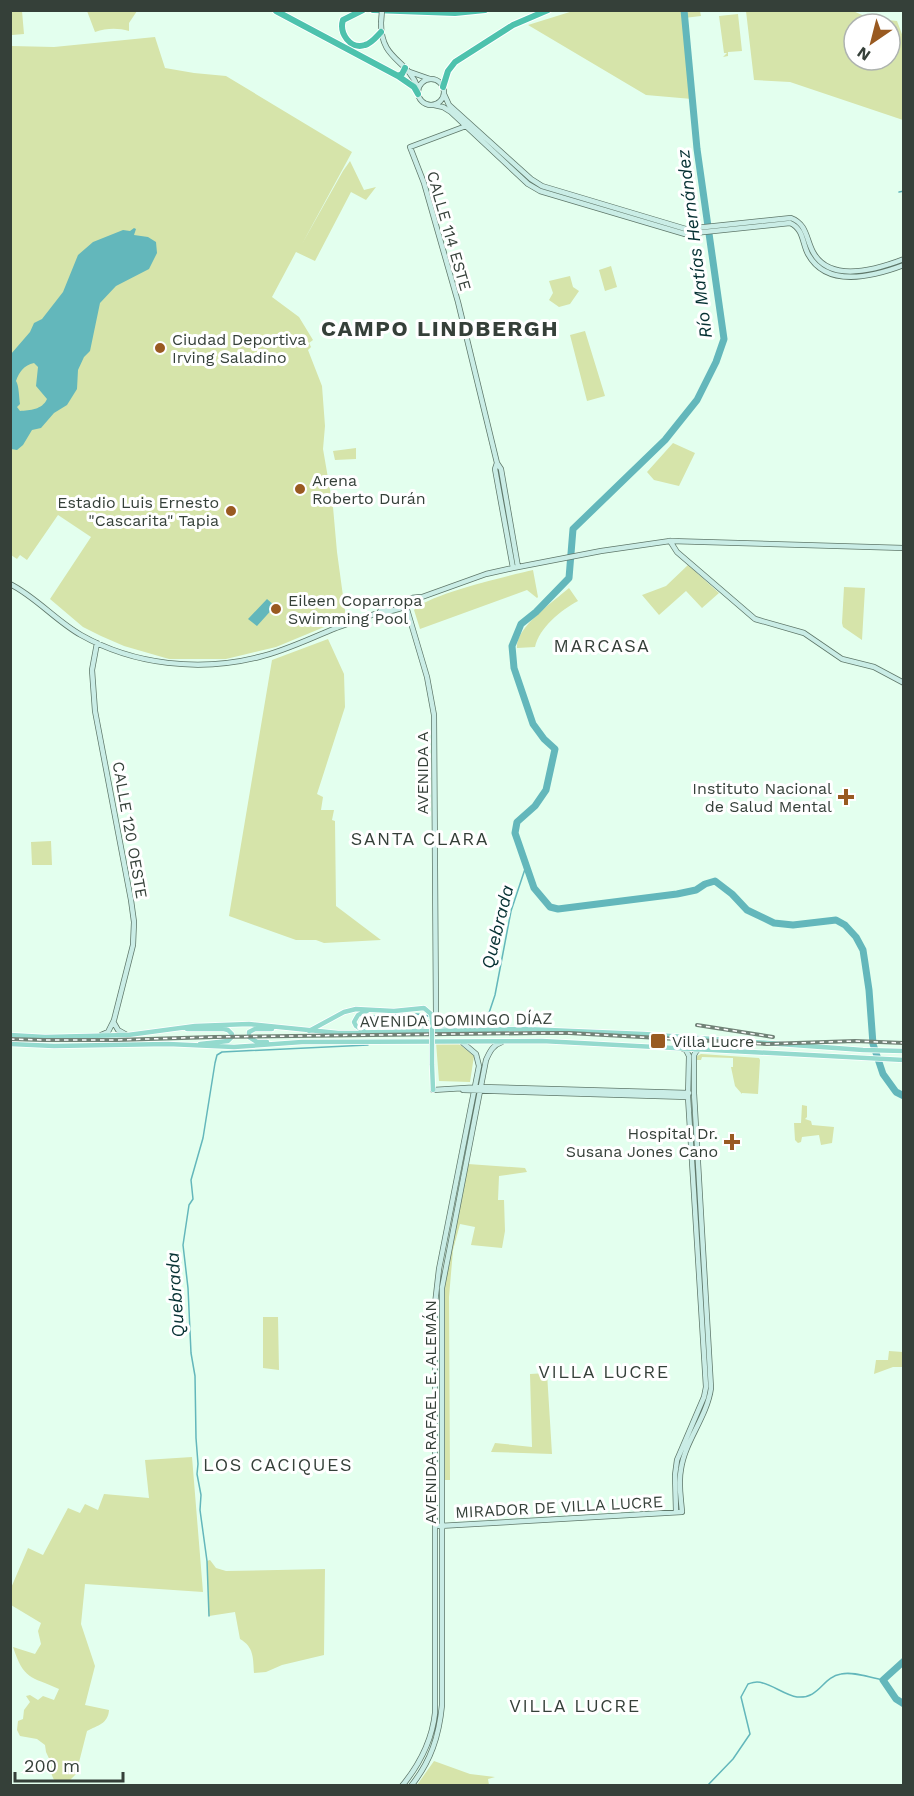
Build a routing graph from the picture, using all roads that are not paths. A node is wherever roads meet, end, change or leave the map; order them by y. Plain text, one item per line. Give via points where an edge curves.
1 (363, 10) edge
2 (373, 10) edge
3 (382, 10) edge
4 (485, 10) edge
5 (548, 10) edge
6 (276, 12) edge
7 (381, 32) junction
8 (406, 69) junction
9 (398, 76) junction
10 (431, 79) junction
11 (444, 91) junction
12 (418, 92) junction
13 (434, 105) junction
14 (461, 116) junction
15 (466, 126) junction
16 (476, 132) junction
17 (485, 144) junction
18 (492, 144) junction
19 (493, 151) junction
20 (726, 227) junction
21 (692, 232) junction
22 (903, 259) edge
23 (903, 265) edge
24 (670, 542) junction
25 (903, 548) edge
26 (516, 567) junction
27 (10, 584) edge
28 (422, 597) junction
29 (406, 606) junction
30 (380, 613) junction
31 (97, 643) junction
32 (903, 683) edge
33 (376, 1010) junction
34 (434, 1018) junction
35 (114, 1020) junction
36 (183, 1028) junction
37 (301, 1030) junction
38 (451, 1030) junction
39 (309, 1031) junction
40 (410, 1032) junction
41 (368, 1033) junction
42 (10, 1035) edge
43 (128, 1035) junction
44 (94, 1036) junction
45 (302, 1042) junction
46 (502, 1042) junction
47 (463, 1043) junction
48 (10, 1044) edge
49 (191, 1046) junction
50 (683, 1048) junction
51 (700, 1049) junction
52 (903, 1052) edge
53 (903, 1060) edge
54 (433, 1076) junction
55 (446, 1089) junction
56 (462, 1089) junction
57 (473, 1089) junction
58 (480, 1089) junction
59 (688, 1095) junction
60 (695, 1095) junction
61 (471, 1102) junction
62 (678, 1468) junction
63 (439, 1526) junction
64 (402, 1785) edge
65 (411, 1785) edge

1 - 7 highway via 344,20 343,34 360,46 368,45
2 - 4 highway
3 - 7 main road, bridge
5 - 11 highway via 513,25 455,62 448,71
6 - 9 highway
7 - 8 main road via 385,46
8 - 9 highway
8 - 10 main road
8 - 12 main road
9 - 12 highway
10 - 11 main road via 437,80
10 - 12 main road via 421,83
11 - 13 main road via 441,101
11 - 14 main road via 447,102
12 - 13 main road via 424,103
13 - 15 main road via 446,108
14 - 15 main road
14 - 16 main road
15 - 16 main road
15 - 26 main road, CALLE 114 ESTE via 410,147 458,302 501,469
16 - 17 main road
16 - 18 main road
17 - 18 main road
17 - 19 main road
18 - 19 main road
18 - 21 main road via 542,186
19 - 21 main road via 540,191 685,234
20 - 21 main road
20 - 22 main road via 785,218 796,220 804,228 816,258 836,269 868,270
20 - 23 main road via 793,224 800,231 812,261 836,274 870,276
24 - 25 main road
24 - 26 main road
24 - 32 main road via 755,619 804,633 842,659 874,667
26 - 28 main road
27 - 31 main road
28 - 29 main road
28 - 30 main road via 404,600
29 - 30 main road
29 - 34 main road, AVENIDA A via 434,715
30 - 31 main road via 266,655 229,663 165,662
31 - 35 main road, CALLE 120 OESTE via 92,670 95,711 134,922 133,945
33 - 34 main road via 424,1008
33 - 39 main road via 344,1012
33 - 41 main road via 362,1012 355,1018 356,1026
34 - 38 main road
34 - 40 main road
34 - 54 main road, bridge
35 - 43 main road via 118,1030
35 - 44 main road via 108,1032
36 - 37 main road, AVENIDA DOMINGO DÍAZ via 249,1024
36 - 43 main road, AVENIDA DOMINGO DÍAZ
36 - 49 main road via 224,1029 232,1034 228,1041
37 - 39 main road, AVENIDA DOMINGO DÍAZ
37 - 45 main road via 255,1029 248,1035 257,1042
38 - 40 main road, AVENIDA DOMINGO DÍAZ
38 - 52 main road, AVENIDA DOMINGO DÍAZ via 584,1031
39 - 41 main road, AVENIDA DOMINGO DÍAZ
40 - 41 main road, AVENIDA DOMINGO DÍAZ
42 - 44 main road, AVENIDA DOMINGO DÍAZ
43 - 44 main road, AVENIDA DOMINGO DÍAZ
45 - 47 main road, AVENIDA DOMINGO DÍAZ
45 - 49 main road, AVENIDA DOMINGO DÍAZ
46 - 47 main road, AVENIDA DOMINGO DÍAZ
46 - 50 main road, AVENIDA DOMINGO DÍAZ
46 - 58 main road, AVENIDA RAFAEL E. ALEMÁN via 489,1054
47 - 57 main road, AVENIDA RAFAEL E. ALEMÁN via 478,1060
48 - 49 main road, AVENIDA DOMINGO DÍAZ
50 - 51 main road, AVENIDA DOMINGO DÍAZ
50 - 59 main road via 689,1056
51 - 53 main road, AVENIDA DOMINGO DÍAZ
51 - 60 main road via 694,1055
54 - 55 main road
54 - 55 main road via 433,1090
55 - 56 main road
56 - 57 main road
56 - 61 main road
57 - 58 main road
57 - 61 main road, AVENIDA RAFAEL E. ALEMÁN
58 - 59 main road
58 - 63 main road, AVENIDA RAFAEL E. ALEMÁN via 442,1288
59 - 60 main road
59 - 62 main road via 706,1387 680,1453
60 - 62 main road via 711,1388
61 - 63 main road, AVENIDA RAFAEL E. ALEMÁN via 436,1287
62 - 63 main road, MIRADOR DE VILLA LUCRE via 679,1512
63 - 64 main road, AVENIDA RAFAEL E. ALEMÁN via 433,1725 421,1759
63 - 65 main road, AVENIDA RAFAEL E. ALEMÁN via 441,1716 436,1744

